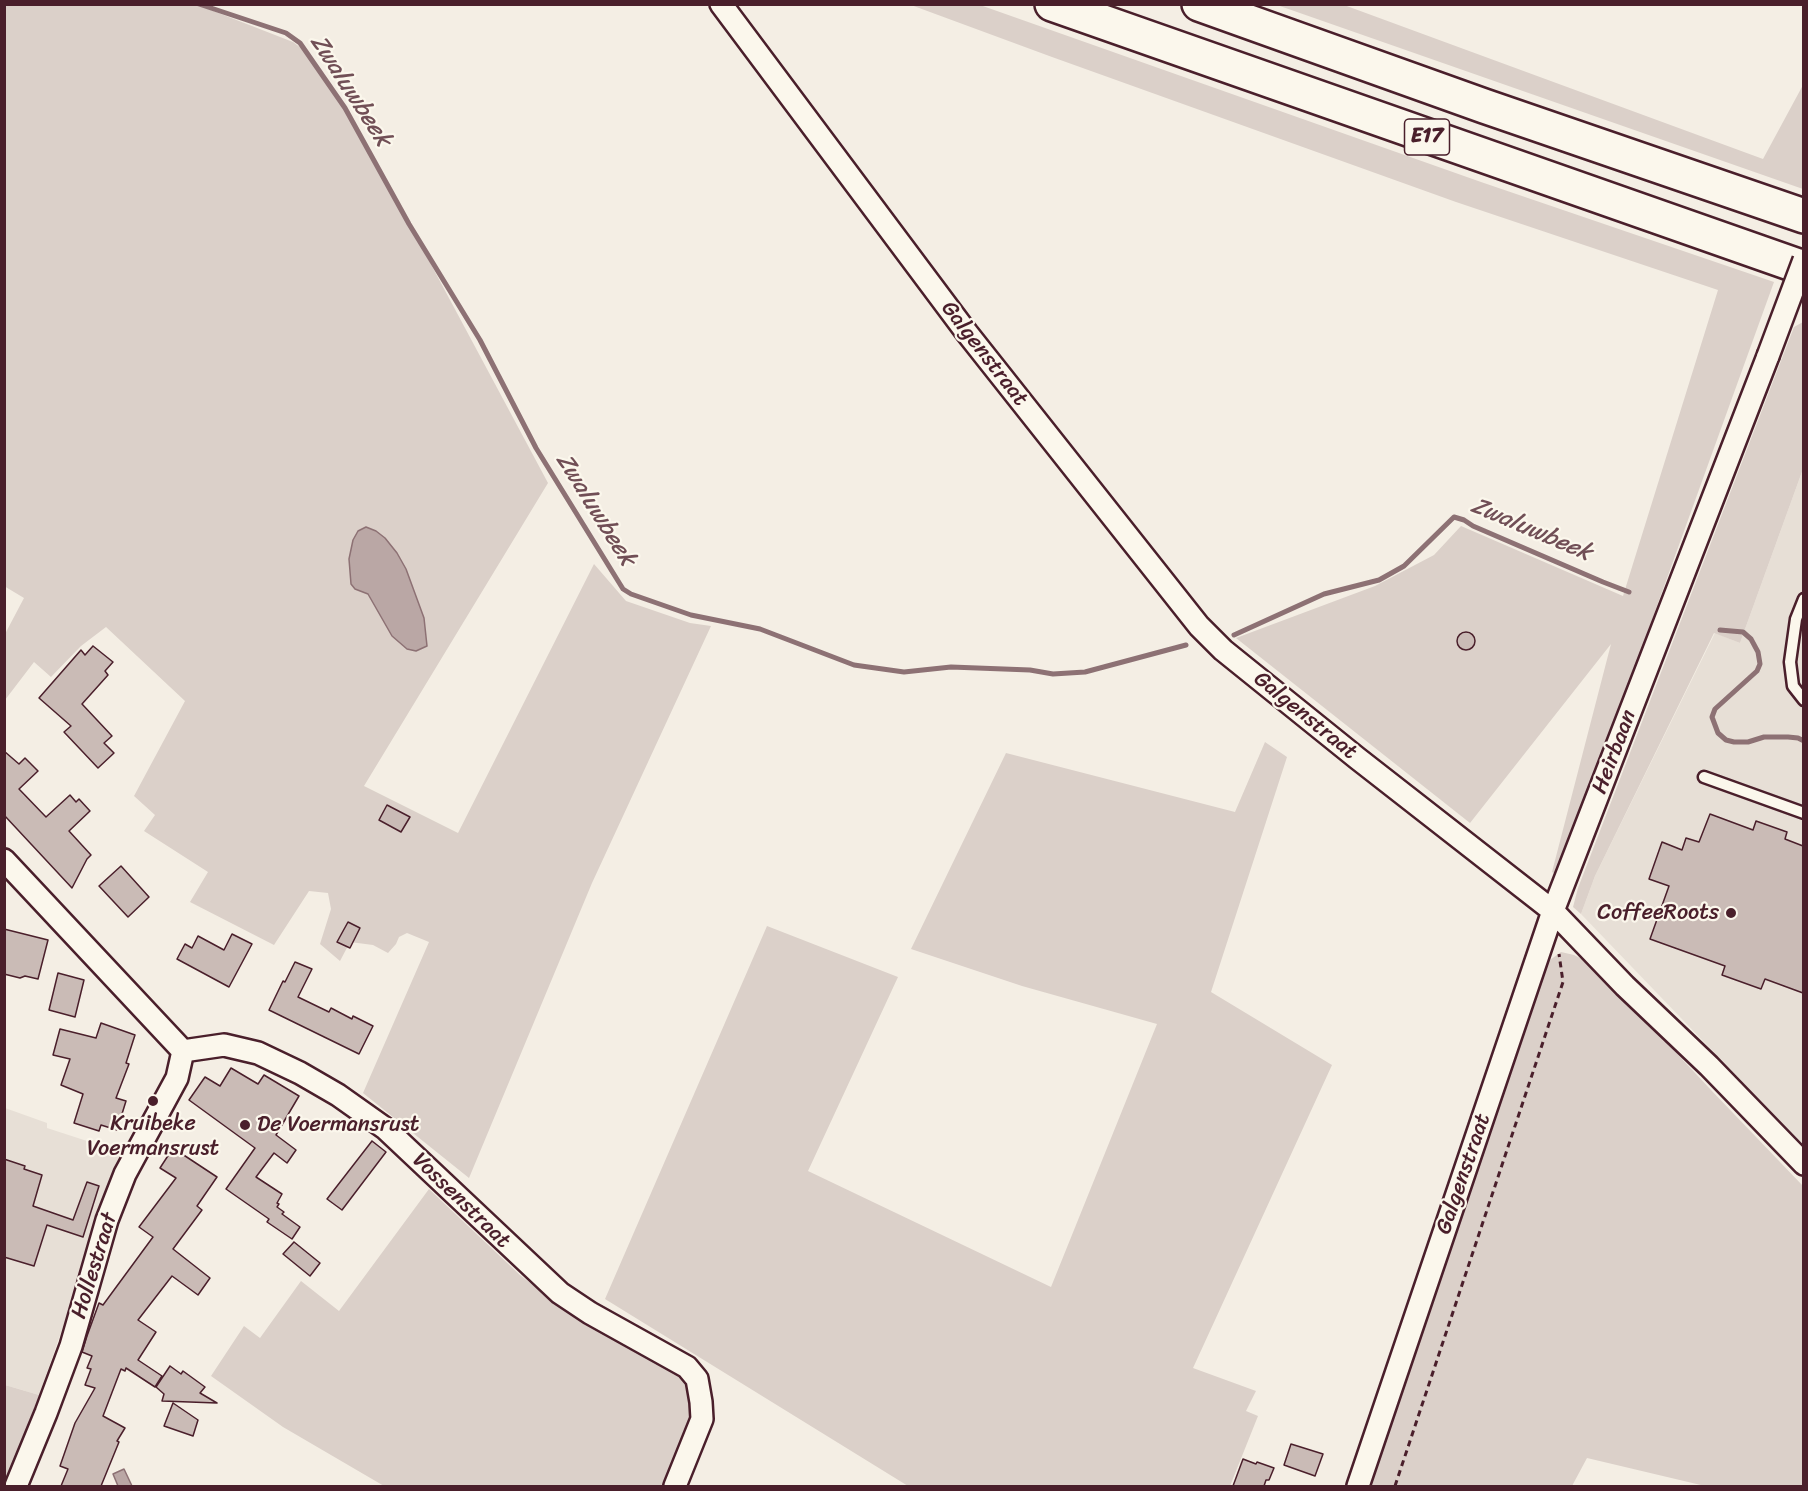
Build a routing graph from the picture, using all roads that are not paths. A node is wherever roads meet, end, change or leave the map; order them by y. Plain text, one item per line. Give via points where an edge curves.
1 (721, 4) edge
2 (1052, 4) edge
3 (1199, 4) edge
4 (1803, 216) edge
5 (1803, 260) edge
6 (1803, 268) edge
7 (1803, 599) edge
8 (1803, 700) edge
9 (1704, 777) dead end
10 (1803, 813) edge
11 (4, 860) edge
12 (1553, 910) junction
13 (183, 1051) junction
14 (1803, 1164) edge
15 (16, 1486) edge
16 (675, 1486) edge
17 (1358, 1486) edge

1 - 12 street, Galgenstraat via 967,333 1199,626 1357,758
2 - 6 highway, E17
3 - 4 highway, E17
5 - 12 street, Heirbaan, bridge
7 - 8 lane via 1790,662 1793,686
9 - 10 lane
11 - 13 street
12 - 14 street
12 - 17 street, Galgenstraat
13 - 15 street, Hollestraat via 177,1078 107,1220 71,1346
13 - 16 street, Vossenstraat via 224,1045 258,1053 338,1095 386,1129 560,1293 687,1367 697,1379 702,1419

